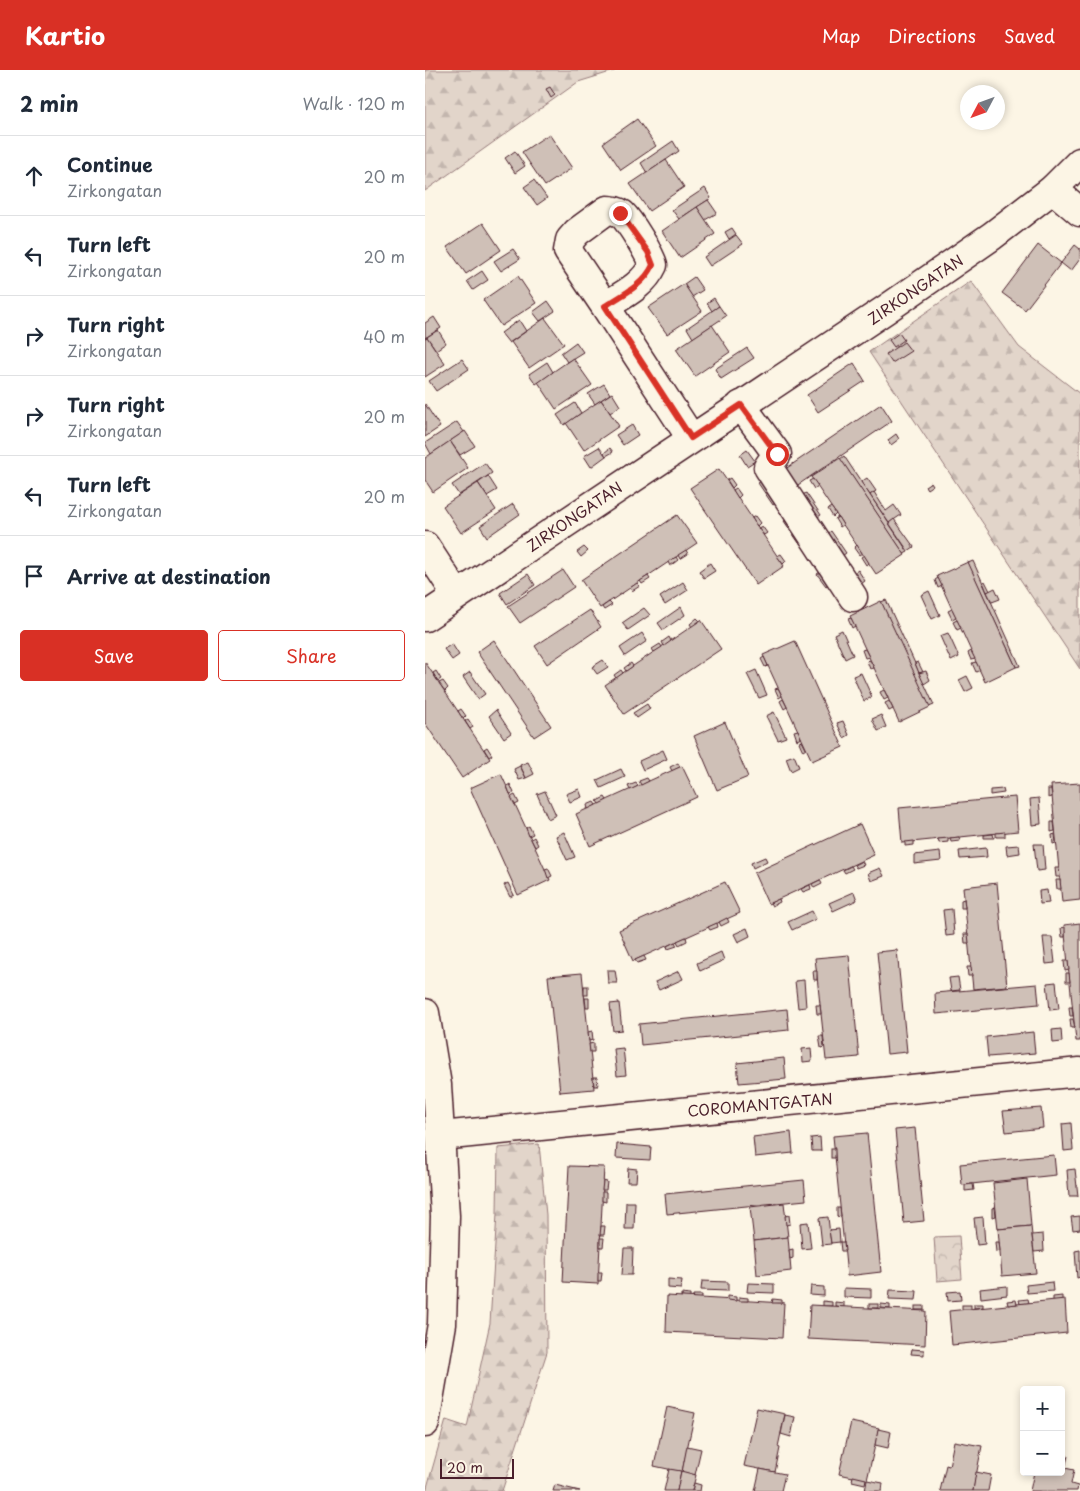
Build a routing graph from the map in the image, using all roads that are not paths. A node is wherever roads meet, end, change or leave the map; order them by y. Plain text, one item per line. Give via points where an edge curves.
1 (1080, 162) edge
2 (1053, 189) junction
3 (1080, 212) edge
4 (605, 306) dead end
5 (741, 405) junction
6 (691, 438) junction
7 (425, 546) edge
8 (457, 595) junction
9 (853, 597) dead end
10 (425, 616) edge
11 (425, 1014) edge
12 (1080, 1072) edge
13 (441, 1136) junction
14 (426, 1413) edge

1 - 2 street, ZIRKONGATAN
2 - 3 street
2 - 5 street, ZIRKONGATAN via 885,310
4 - 6 street
5 - 6 street, ZIRKONGATAN
5 - 9 street via 777,454 768,467
6 - 8 street, ZIRKONGATAN
7 - 8 street
8 - 10 street, ZIRKONGATAN
11 - 13 street via 437,1085
12 - 13 street, COROMANTGATAN
13 - 14 street via 445,1216 442,1324

